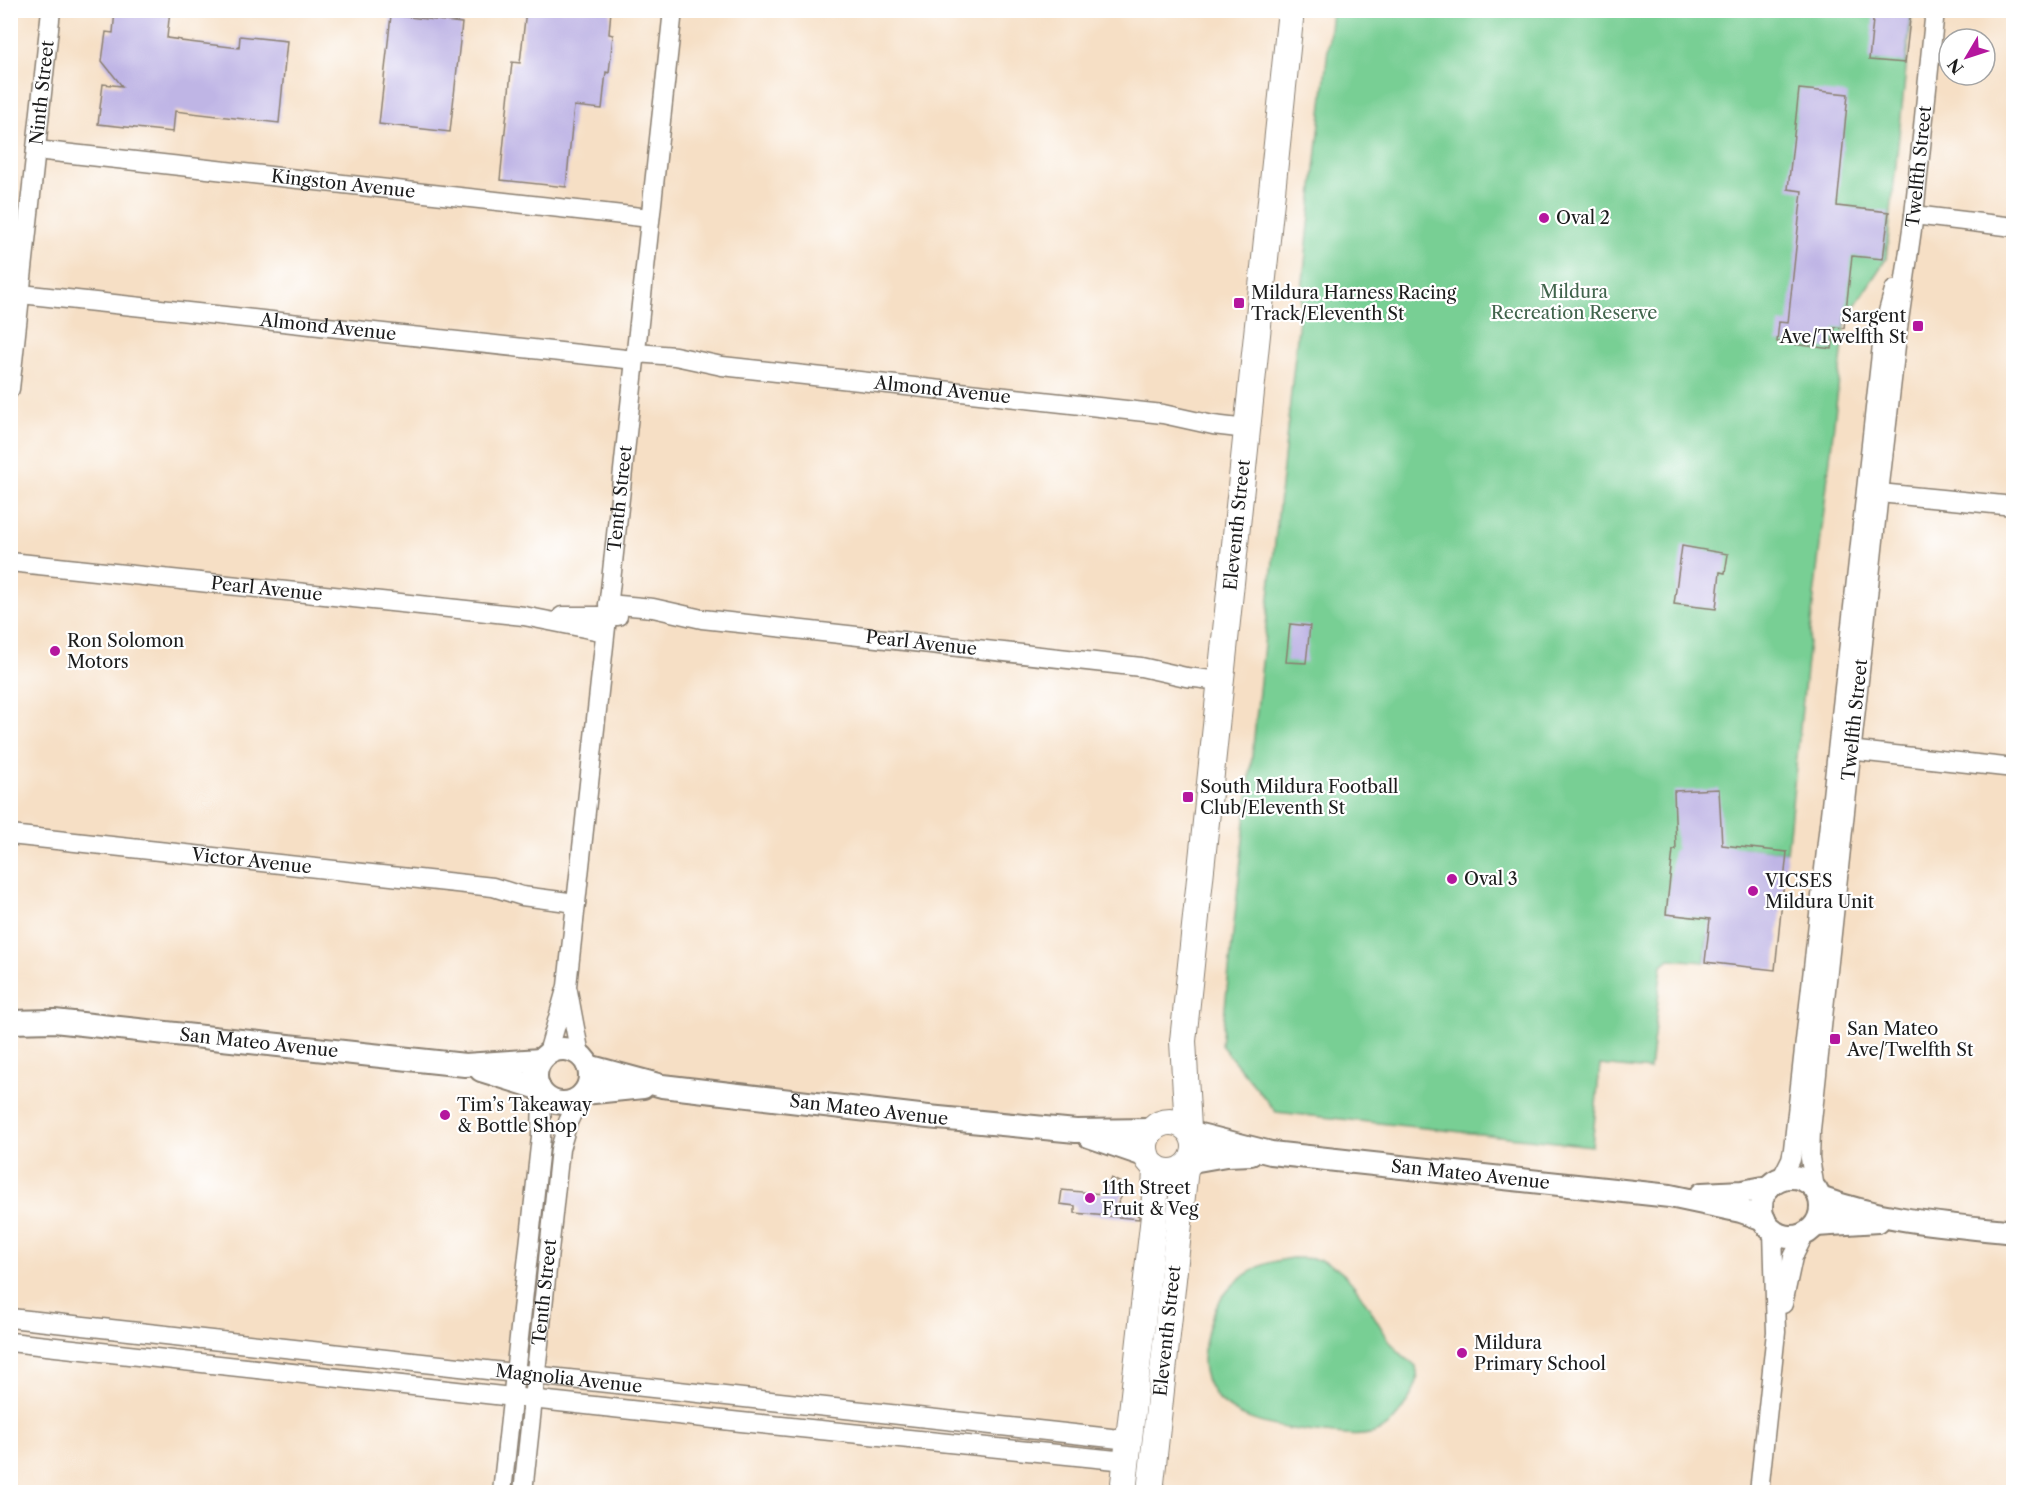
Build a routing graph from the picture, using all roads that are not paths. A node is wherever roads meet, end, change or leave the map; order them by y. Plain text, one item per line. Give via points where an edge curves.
1 (51, 10) edge
2 (673, 10) edge
3 (1292, 10) edge
4 (1935, 10) edge
5 (36, 150) junction
6 (1914, 215) junction
7 (650, 218) junction
8 (2013, 227) edge
9 (21, 294) junction
10 (635, 359) junction
11 (10, 388) edge
12 (1248, 424) junction
13 (1872, 493) junction
14 (2013, 506) edge
15 (10, 562) edge
16 (607, 617) junction
17 (1221, 675) junction
18 (1844, 750) junction
19 (2013, 768) edge
20 (10, 835) edge
21 (576, 897) junction
22 (567, 986) junction
23 (10, 1009) edge
24 (54, 1021) junction
25 (10, 1022) edge
26 (1183, 1041) junction
27 (545, 1057) junction
28 (584, 1060) junction
29 (465, 1065) junction
30 (662, 1086) junction
31 (540, 1090) junction
32 (582, 1095) junction
33 (1155, 1127) junction
34 (1190, 1130) junction
35 (1076, 1131) junction
36 (1270, 1153) junction
37 (1152, 1162) junction
38 (1188, 1164) junction
39 (1775, 1183) junction
40 (1817, 1193) junction
41 (1670, 1196) junction
42 (1901, 1219) junction
43 (1769, 1225) junction
44 (1810, 1230) junction
45 (2013, 1232) edge
46 (10, 1318) edge
47 (54, 1323) junction
48 (108, 1330) junction
49 (1776, 1332) junction
50 (163, 1336) junction
51 (215, 1341) junction
52 (10, 1342) edge
53 (52, 1347) junction
54 (269, 1347) junction
55 (104, 1353) junction
56 (326, 1353) junction
57 (375, 1358) junction
58 (160, 1360) junction
59 (433, 1364) junction
60 (213, 1365) junction
61 (266, 1371) junction
62 (516, 1373) junction
63 (535, 1375) junction
64 (324, 1377) junction
65 (373, 1382) junction
66 (617, 1384) junction
67 (430, 1388) junction
68 (669, 1389) junction
69 (725, 1396) junction
70 (513, 1397) junction
71 (533, 1399) junction
72 (779, 1402) junction
73 (614, 1407) junction
74 (859, 1411) junction
75 (666, 1413) junction
76 (937, 1419) junction
77 (723, 1420) junction
78 (775, 1425) junction
79 (1019, 1428) junction
80 (857, 1433) junction
81 (935, 1441) junction
82 (1016, 1450) junction
83 (1128, 1451) junction
84 (1155, 1453) junction
85 (502, 1492) edge
86 (523, 1492) edge
87 (1123, 1492) edge
88 (1150, 1492) edge
89 (1759, 1492) edge

1 - 5 street, Ninth Street
2 - 7 street, Tenth Street
3 - 12 main road, Eleventh Street
4 - 6 street, Twelfth Street
5 - 7 street, Kingston Avenue
5 - 9 street, Ninth Street
6 - 8 street
6 - 13 street, Twelfth Street via 1910,251 1886,319
7 - 10 street, Tenth Street
9 - 10 street, Almond Avenue
9 - 11 street, Ninth Street
10 - 12 street, Almond Avenue via 675,356 722,366 1164,414 1213,425
10 - 16 street, Tenth Street
12 - 17 main road, Eleventh Street
13 - 14 street
13 - 18 street, Twelfth Street
15 - 16 street, Pearl Avenue via 524,616
16 - 17 street, Pearl Avenue via 702,619 1142,667 1186,677
16 - 21 street, Tenth Street
17 - 26 main road, Eleventh Street
18 - 19 street
18 - 39 street, Twelfth Street via 1793,1149
18 - 40 street, Twelfth Street via 1811,1130 1810,1158
20 - 21 street, Victor Avenue via 493,887 522,896
21 - 22 street, Tenth Street
22 - 27 street, Tenth Street
22 - 28 street, Tenth Street
23 - 24 street, San Mateo Avenue
24 - 25 street, San Mateo Avenue
24 - 29 street, San Mateo Avenue
26 - 33 main road, Eleventh Street
26 - 34 main road, Eleventh Street
27 - 28 street via 564,1049
27 - 29 street, San Mateo Avenue
27 - 31 street via 536,1074
28 - 30 street, San Mateo Avenue
28 - 32 street via 590,1075
29 - 31 street, San Mateo Avenue
30 - 32 street, San Mateo Avenue
30 - 35 street, San Mateo Avenue
31 - 32 street via 548,1098 565,1103
31 - 62 street, Tenth Street via 541,1137
32 - 63 street, Tenth Street via 560,1149
33 - 34 main road via 1174,1121
33 - 35 street, San Mateo Avenue
33 - 37 main road via 1145,1143
34 - 36 street, San Mateo Avenue
34 - 38 main road via 1196,1147
35 - 37 street, San Mateo Avenue
36 - 38 street, San Mateo Avenue via 1226,1155
36 - 41 street, San Mateo Avenue
37 - 38 main road via 1171,1172
37 - 83 main road, Eleventh Street via 1154,1216
38 - 84 main road, Eleventh Street
39 - 40 street via 1800,1178
39 - 41 street, San Mateo Avenue via 1742,1192
39 - 43 street via 1762,1202
40 - 42 street via 1843,1207
40 - 44 street via 1821,1208
41 - 43 street, San Mateo Avenue via 1741,1211
42 - 44 street
42 - 45 street
43 - 44 street via 1788,1237
43 - 49 street
44 - 49 street via 1793,1257
46 - 47 street, Magnolia Avenue
47 - 48 street, Magnolia Avenue
47 - 53 street
48 - 50 street, Magnolia Avenue
48 - 55 street
49 - 89 street
50 - 51 street, Magnolia Avenue
50 - 58 street
51 - 54 street, Magnolia Avenue
51 - 60 street
52 - 53 street, Magnolia Avenue
53 - 55 street, Magnolia Avenue
54 - 56 street, Magnolia Avenue
54 - 61 street
55 - 58 street, Magnolia Avenue
56 - 57 street, Magnolia Avenue
56 - 64 street
57 - 59 street, Magnolia Avenue
57 - 65 street
58 - 60 street, Magnolia Avenue
59 - 62 street, Magnolia Avenue
59 - 67 street
60 - 61 street, Magnolia Avenue
61 - 64 street, Magnolia Avenue
62 - 63 street, Magnolia Avenue
62 - 70 street, Tenth Street
63 - 66 street, Magnolia Avenue
63 - 71 street, Tenth Street
64 - 65 street, Magnolia Avenue
65 - 67 street, Magnolia Avenue
66 - 68 street, Magnolia Avenue
66 - 73 street
67 - 70 street, Magnolia Avenue
68 - 69 street, Magnolia Avenue
68 - 75 street
69 - 72 street, Magnolia Avenue
69 - 77 street
70 - 71 street, Magnolia Avenue
70 - 85 street, Tenth Street
71 - 73 street, Magnolia Avenue
71 - 86 street, Tenth Street
72 - 74 street, Magnolia Avenue
72 - 78 street
73 - 75 street, Magnolia Avenue
74 - 76 street, Magnolia Avenue
74 - 80 street
75 - 77 street, Magnolia Avenue
76 - 79 street, Magnolia Avenue
76 - 81 street
77 - 78 street, Magnolia Avenue
78 - 80 street, Magnolia Avenue
79 - 82 street
79 - 83 street, Magnolia Avenue
80 - 81 street, Magnolia Avenue
81 - 82 street, Magnolia Avenue
82 - 83 street, Magnolia Avenue
83 - 84 main road
83 - 87 main road, Eleventh Street
84 - 88 main road, Eleventh Street

